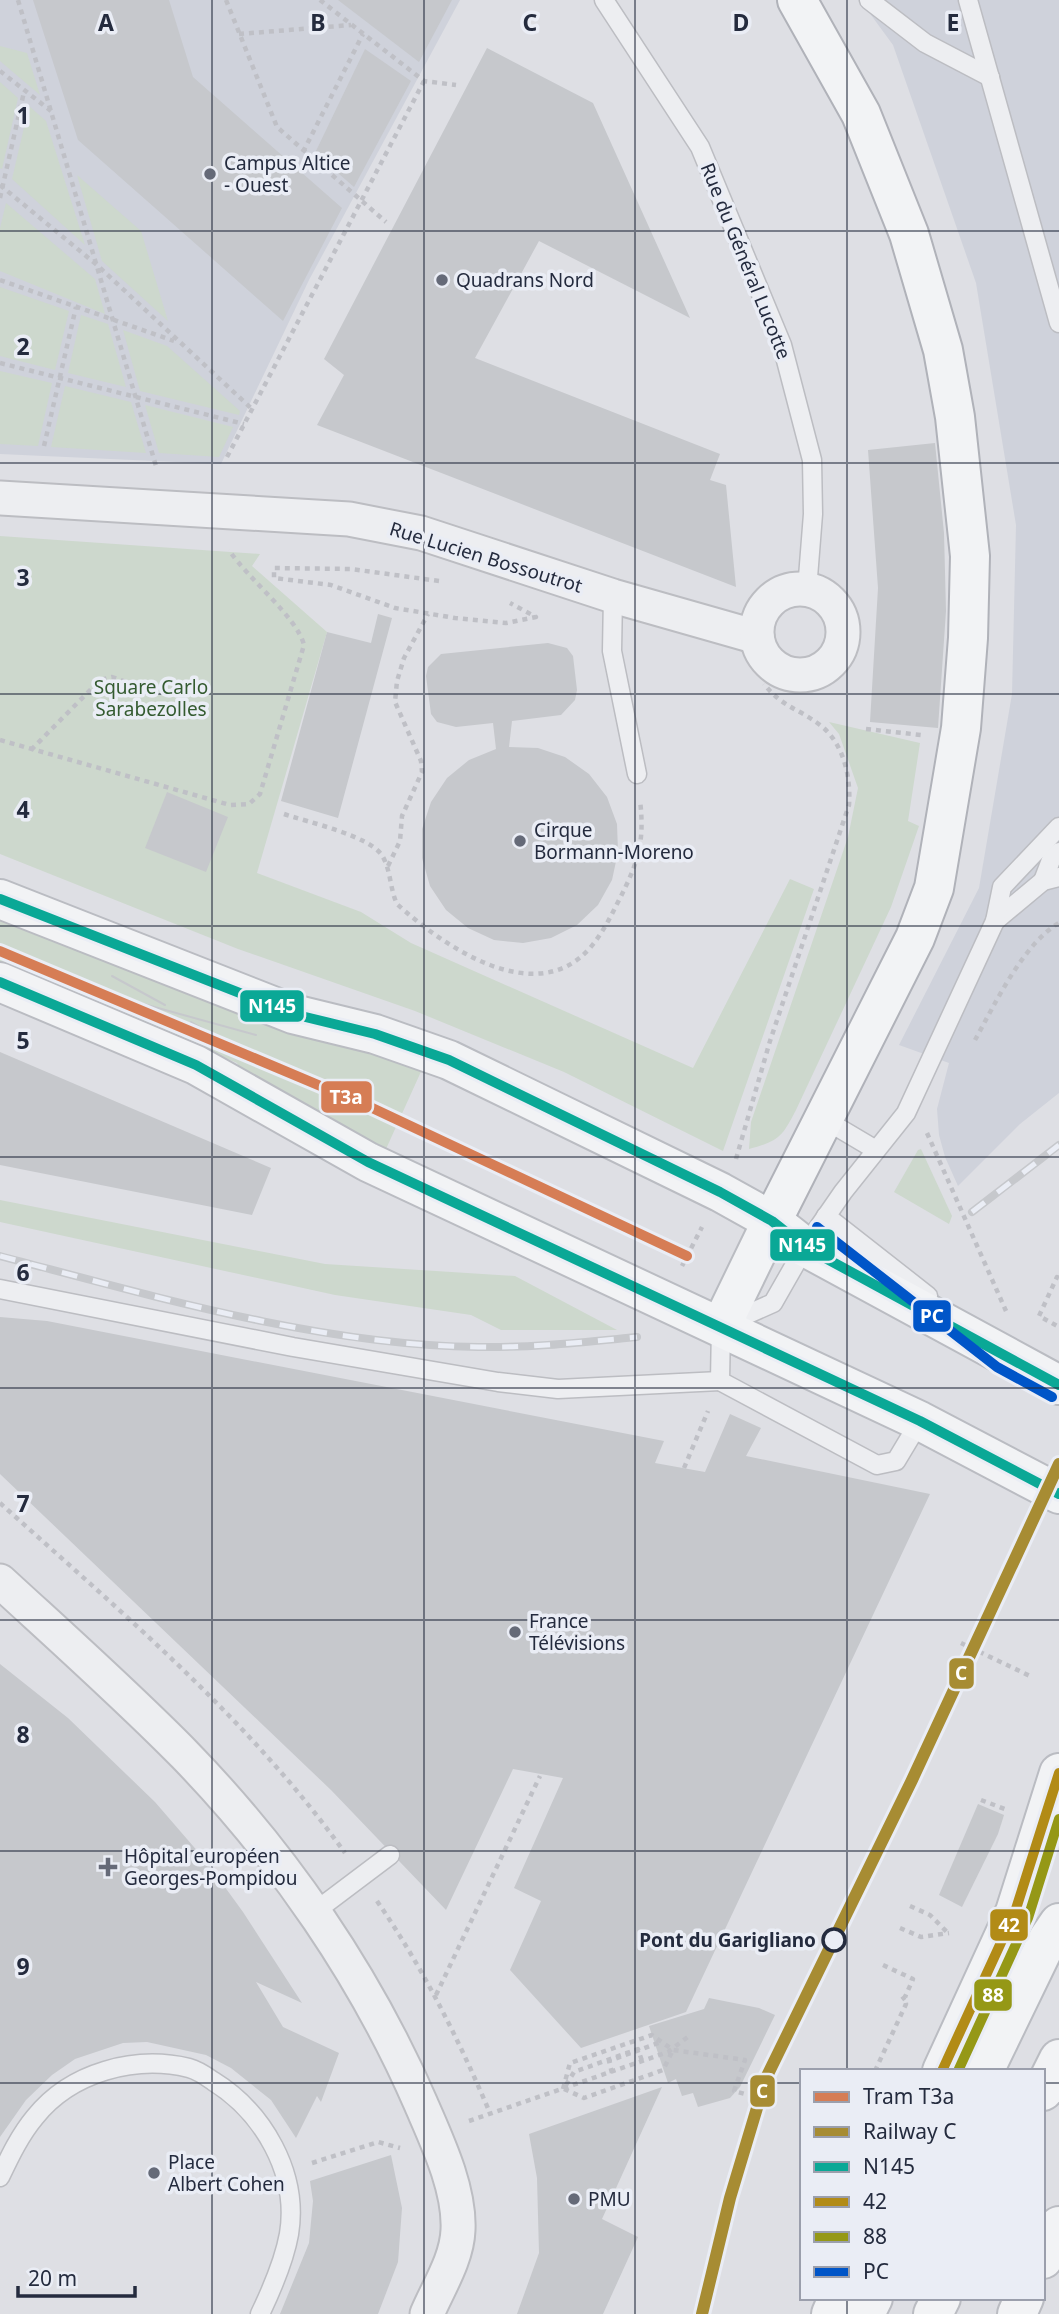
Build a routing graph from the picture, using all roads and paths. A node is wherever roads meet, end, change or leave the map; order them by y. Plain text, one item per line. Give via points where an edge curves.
1 (18, 0) edge
2 (226, 0) edge
3 (320, 0) edge
4 (604, 0) edge
5 (797, 0) edge
6 (869, 0) edge
7 (968, 0) edge
8 (352, 25) junction
9 (239, 34) junction
10 (363, 34) junction
11 (0, 71) edge
12 (989, 77) junction
13 (424, 81) junction
14 (456, 85) dead end
15 (24, 92) junction
16 (52, 111) junction
17 (303, 152) junction
18 (1, 186) edge
19 (0, 198) edge
20 (360, 202) junction
21 (386, 222) dead end
22 (97, 265) junction
23 (0, 280) edge
24 (76, 307) junction
25 (114, 322) junction
26 (1059, 323) edge
27 (177, 342) junction
28 (0, 363) edge
29 (60, 378) junction
30 (136, 397) junction
31 (252, 409) junction
32 (244, 424) junction
33 (44, 446) dead end
34 (227, 457) dead end
35 (156, 466) dead end
36 (0, 498) edge
37 (229, 550) dead end
38 (450, 583) dead end
39 (807, 590) junction
40 (613, 596) junction
41 (523, 610) dead end
42 (428, 614) junction
43 (757, 638) junction
44 (764, 684) dead end
45 (137, 686) dead end
46 (866, 729) dead end
47 (928, 735) dead end
48 (0, 740) edge
49 (30, 751) junction
50 (637, 774) joint
51 (284, 814) dead end
52 (1059, 827) edge
53 (1059, 852) edge
54 (388, 867) junction
55 (1051, 879) edge
56 (0, 900) edge
57 (995, 921) junction
58 (1059, 923) edge
59 (0, 982) edge
60 (969, 1051) dead end
61 (822, 1118) junction
62 (924, 1126) dead end
63 (876, 1150) junction
64 (735, 1164) dead end
65 (826, 1216) junction
66 (707, 1219) dead end
67 (772, 1221) junction
68 (805, 1247) junction
69 (678, 1275) dead end
70 (1059, 1278) edge
71 (0, 1289) edge
72 (721, 1326) junction
73 (1059, 1327) edge
74 (1009, 1340) junction
75 (720, 1381) junction
76 (1059, 1385) edge
77 (920, 1421) junction
78 (684, 1468) dead end
79 (1059, 1494) edge
80 (0, 1503) edge
81 (0, 1581) edge
82 (961, 1643) dead end
83 (1030, 1676) dead end
84 (1059, 1773) edge
85 (540, 1776) dead end
86 (981, 1800) dead end
87 (1004, 1809) dead end
88 (390, 1855) dead end
89 (361, 1877) junction
90 (910, 1906) dead end
91 (313, 1913) junction
92 (1059, 1923) edge
93 (900, 1928) dead end
94 (883, 1965) dead end
95 (436, 1995) junction
96 (905, 1997) junction
97 (900, 2001) dead end
98 (688, 2036) dead end
99 (664, 2041) dead end
100 (673, 2050) junction
101 (1059, 2059) edge
102 (876, 2069) edge
103 (944, 2069) edge
104 (985, 2069) edge
105 (1045, 2087) edge
106 (563, 2089) junction
107 (745, 2094) dead end
108 (490, 2113) junction
109 (468, 2121) dead end
110 (408, 2147) dead end
111 (284, 2172) junction
112 (0, 2177) edge
113 (1059, 2226) edge
114 (1045, 2255) edge
115 (260, 2314) edge
116 (427, 2314) edge

1 - 16 path
2 - 9 path
3 - 8 path
4 - 39 lane, Rue du Général Lucotte via 700,147 782,345 812,460
5 - 61 main road via 861,114 909,234 943,350 970,556 961,728 934,888 915,938
6 - 12 lane via 925,43
7 - 12 lane
8 - 9 path
8 - 10 path
9 - 17 path via 277,127
10 - 13 path
10 - 17 path
11 - 15 path
12 - 26 lane
13 - 14 path
13 - 20 path
15 - 16 path
15 - 18 path
16 - 22 path
17 - 20 path
18 - 19 path
18 - 22 path
20 - 21 path
20 - 31 path
22 - 25 path
22 - 27 path
23 - 24 path
24 - 25 path
24 - 29 path
25 - 27 path
25 - 30 path
27 - 31 path
28 - 29 path
29 - 30 path
29 - 33 path
30 - 32 path
30 - 35 path
31 - 32 path
32 - 34 path
36 - 40 street, Rue Lucien Bossoutrot via 349,519 421,533
37 - 49 path via 301,631 304,645 260,794 249,804 230,805
38 - 42 path via 351,569 274,568 274,578 331,585
39 - 43 street via 783,593 771,600 762,611
39 - 43 street via 826,598 842,625 842,641 827,666 798,675 783,672 762,652
40 - 43 street, Rue Lucien Bossoutrot
40 - 50 lane via 612,651
41 - 42 path via 536,617 506,623
42 - 54 path via 397,681 395,702 422,761 422,772 402,816 400,841
44 - 64 path via 778,702 822,726 833,739 850,789 849,805
45 - 49 path via 112,677 100,680
46 - 47 path
48 - 49 path
50 - 54 path via 644,833 630,878 589,949 567,966 540,972 509,971 476,962 397,904
51 - 54 path via 373,845
52 - 57 lane via 1002,887
53 - 55 lane via 1051,860
55 - 57 lane
56 - 67 main road via 293,1014 375,1034 449,1060
57 - 63 lane via 906,1113
58 - 60 path via 1044,932 1001,992
59 - 72 main road via 196,1065 368,1162
61 - 63 lane
61 - 67 main road
62 - 74 path
63 - 65 lane
65 - 68 lane
65 - 74 lane
66 - 69 path
67 - 68 main road
67 - 72 main road
68 - 72 lane via 772,1303
68 - 74 main road
70 - 73 path via 1039,1316
71 - 75 lane via 498,1382 558,1389
72 - 75 lane
72 - 77 main road
74 - 76 main road
75 - 77 lane via 877,1465 896,1461
75 - 78 path
77 - 79 main road
80 - 89 path via 243,1730 328,1829
81 - 91 street via 186,1756 281,1866
82 - 83 path
84 - 103 main road via 1015,1912
85 - 95 path
86 - 87 path
88 - 89 lane
89 - 91 lane
89 - 95 path
90 - 93 path via 930,1915 949,1934 921,1937
91 - 116 street via 370,1998 401,2057 435,2135 452,2189 457,2209 456,2247
92 - 104 main road
94 - 96 path via 913,1979
95 - 108 path
96 - 97 path
96 - 102 path via 906,2004
98 - 106 path via 668,2052
99 - 106 path via 642,2049 631,2053 609,2062 612,2073 642,2063 638,2049 574,2072
100 - 106 path via 663,2070 584,2098
100 - 106 path via 652,2035 570,2063
100 - 107 path via 745,2060 734,2091
101 - 105 main road
106 - 108 path
108 - 109 path
110 - 111 path via 378,2142
111 - 112 lane via 259,2119 230,2091 192,2068 152,2064 111,2067 57,2097 36,2115
111 - 115 lane via 289,2232 274,2285
113 - 114 main road

